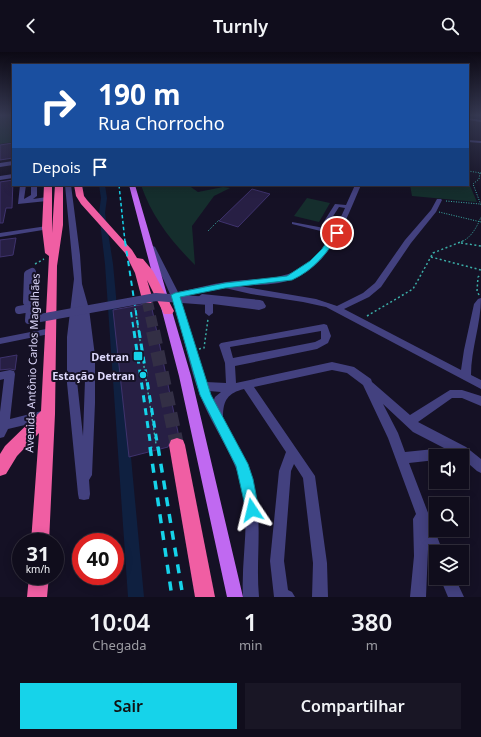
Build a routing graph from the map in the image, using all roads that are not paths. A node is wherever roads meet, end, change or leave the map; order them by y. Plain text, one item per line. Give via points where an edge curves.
1 (12, 163) edge
2 (0, 165) edge
3 (12, 177) edge
4 (0, 179) edge
5 (22, 186) edge
6 (34, 186) edge
7 (48, 186) edge
8 (59, 186) edge
9 (68, 186) edge
10 (78, 186) edge
11 (132, 186) edge
12 (358, 186) edge
13 (48, 199) junction
14 (59, 199) junction
15 (439, 200) road end
16 (20, 204) junction
17 (349, 207) junction
18 (294, 223) dead end
19 (326, 223) dead end
20 (47, 228) junction
21 (337, 233) junction
22 (74, 234) junction
23 (0, 235) edge
24 (148, 243) junction
25 (126, 249) junction
26 (52, 266) junction
27 (78, 278) junction
28 (225, 285) junction
29 (175, 295) junction
30 (206, 299) junction
31 (147, 300) tunnel mouth
32 (481, 300) edge
33 (24, 301) dead end
34 (338, 309) junction
35 (81, 310) junction
36 (168, 312) junction
37 (209, 313) road end
38 (478, 323) edge
39 (51, 331) junction
40 (82, 333) dead end
41 (0, 341) edge
42 (230, 363) junction
43 (0, 376) edge
44 (466, 377) junction
45 (367, 382) junction
46 (247, 385) junction
47 (481, 385) edge
48 (202, 386) junction
49 (231, 388) junction
50 (481, 401) edge
51 (48, 414) junction
52 (217, 418) junction
53 (409, 422) junction
54 (1, 428) edge
55 (177, 445) tunnel mouth
56 (458, 449) edge
57 (292, 451) junction
58 (6, 454) edge
59 (429, 455) edge
60 (469, 457) edge
61 (402, 458) junction
62 (481, 467) edge
63 (0, 468) edge
64 (419, 509) junction
65 (41, 533) edge
66 (433, 545) edge
67 (38, 585) edge
68 (450, 585) edge
69 (283, 596) edge
70 (37, 597) edge
71 (205, 597) edge
72 (235, 597) edge
73 (251, 597) edge
74 (320, 597) edge
75 (418, 597) edge
76 (456, 597) edge

1 - 2 street
3 - 4 street
5 - 16 street
6 - 16 street via 34,196
7 - 13 highway
8 - 14 highway, Avenida Antônio Carlos Magalhães
9 - 22 street
10 - 25 highway via 80,196 88,208
11 - 24 main road
12 - 17 street
13 - 16 street
13 - 20 highway
14 - 22 street
14 - 26 highway, Avenida Antônio Carlos Magalhães
15 - 34 street via 434,211 408,242 378,285 366,295
17 - 19 street via 337,205
17 - 21 street
18 - 21 street
20 - 23 street
20 - 26 highway
21 - 28 street via 325,251 298,274 279,280
22 - 27 street
24 - 29 street
24 - 36 main road
25 - 31 highway via 140,273
25 - 36 highway via 148,271
26 - 39 highway, Avenida Antônio Carlos Magalhães
27 - 27 street via 88,322 92,380 84,494 71,384 71,343
28 - 29 street
28 - 34 street via 315,301
29 - 48 street
30 - 30 street via 259,307 262,306 260,303
30 - 35 street, bridge via 156,297
30 - 37 street
32 - 38 street via 478,304
33 - 35 street, bridge via 29,320
34 - 44 street
35 - 40 street via 78,377 80,378 84,375
36 - 72 main road
38 - 44 street via 465,360
39 - 41 street
39 - 51 highway, Avenida Antônio Carlos Magalhães
42 - 42 street via 317,345 327,338 326,331 324,327 224,345
42 - 49 street
43 - 54 street via 10,374
44 - 47 street
45 - 46 street via 350,370 332,366
45 - 53 street
45 - 61 street
46 - 49 street
46 - 57 street
48 - 49 street
48 - 52 street
49 - 52 street via 219,400
50 - 53 street via 462,394 450,394
51 - 54 street
51 - 58 highway
51 - 65 highway, Avenida Antônio Carlos Magalhães
52 - 73 street via 242,464 250,494 253,525 250,555
53 - 56 street via 428,435
55 - 71 highway
57 - 69 street via 285,471 277,561
57 - 74 street via 309,476 320,563
58 - 63 highway
59 - 61 street
60 - 62 street
61 - 64 street
64 - 66 street
64 - 75 street via 421,535
67 - 70 highway
68 - 76 street

